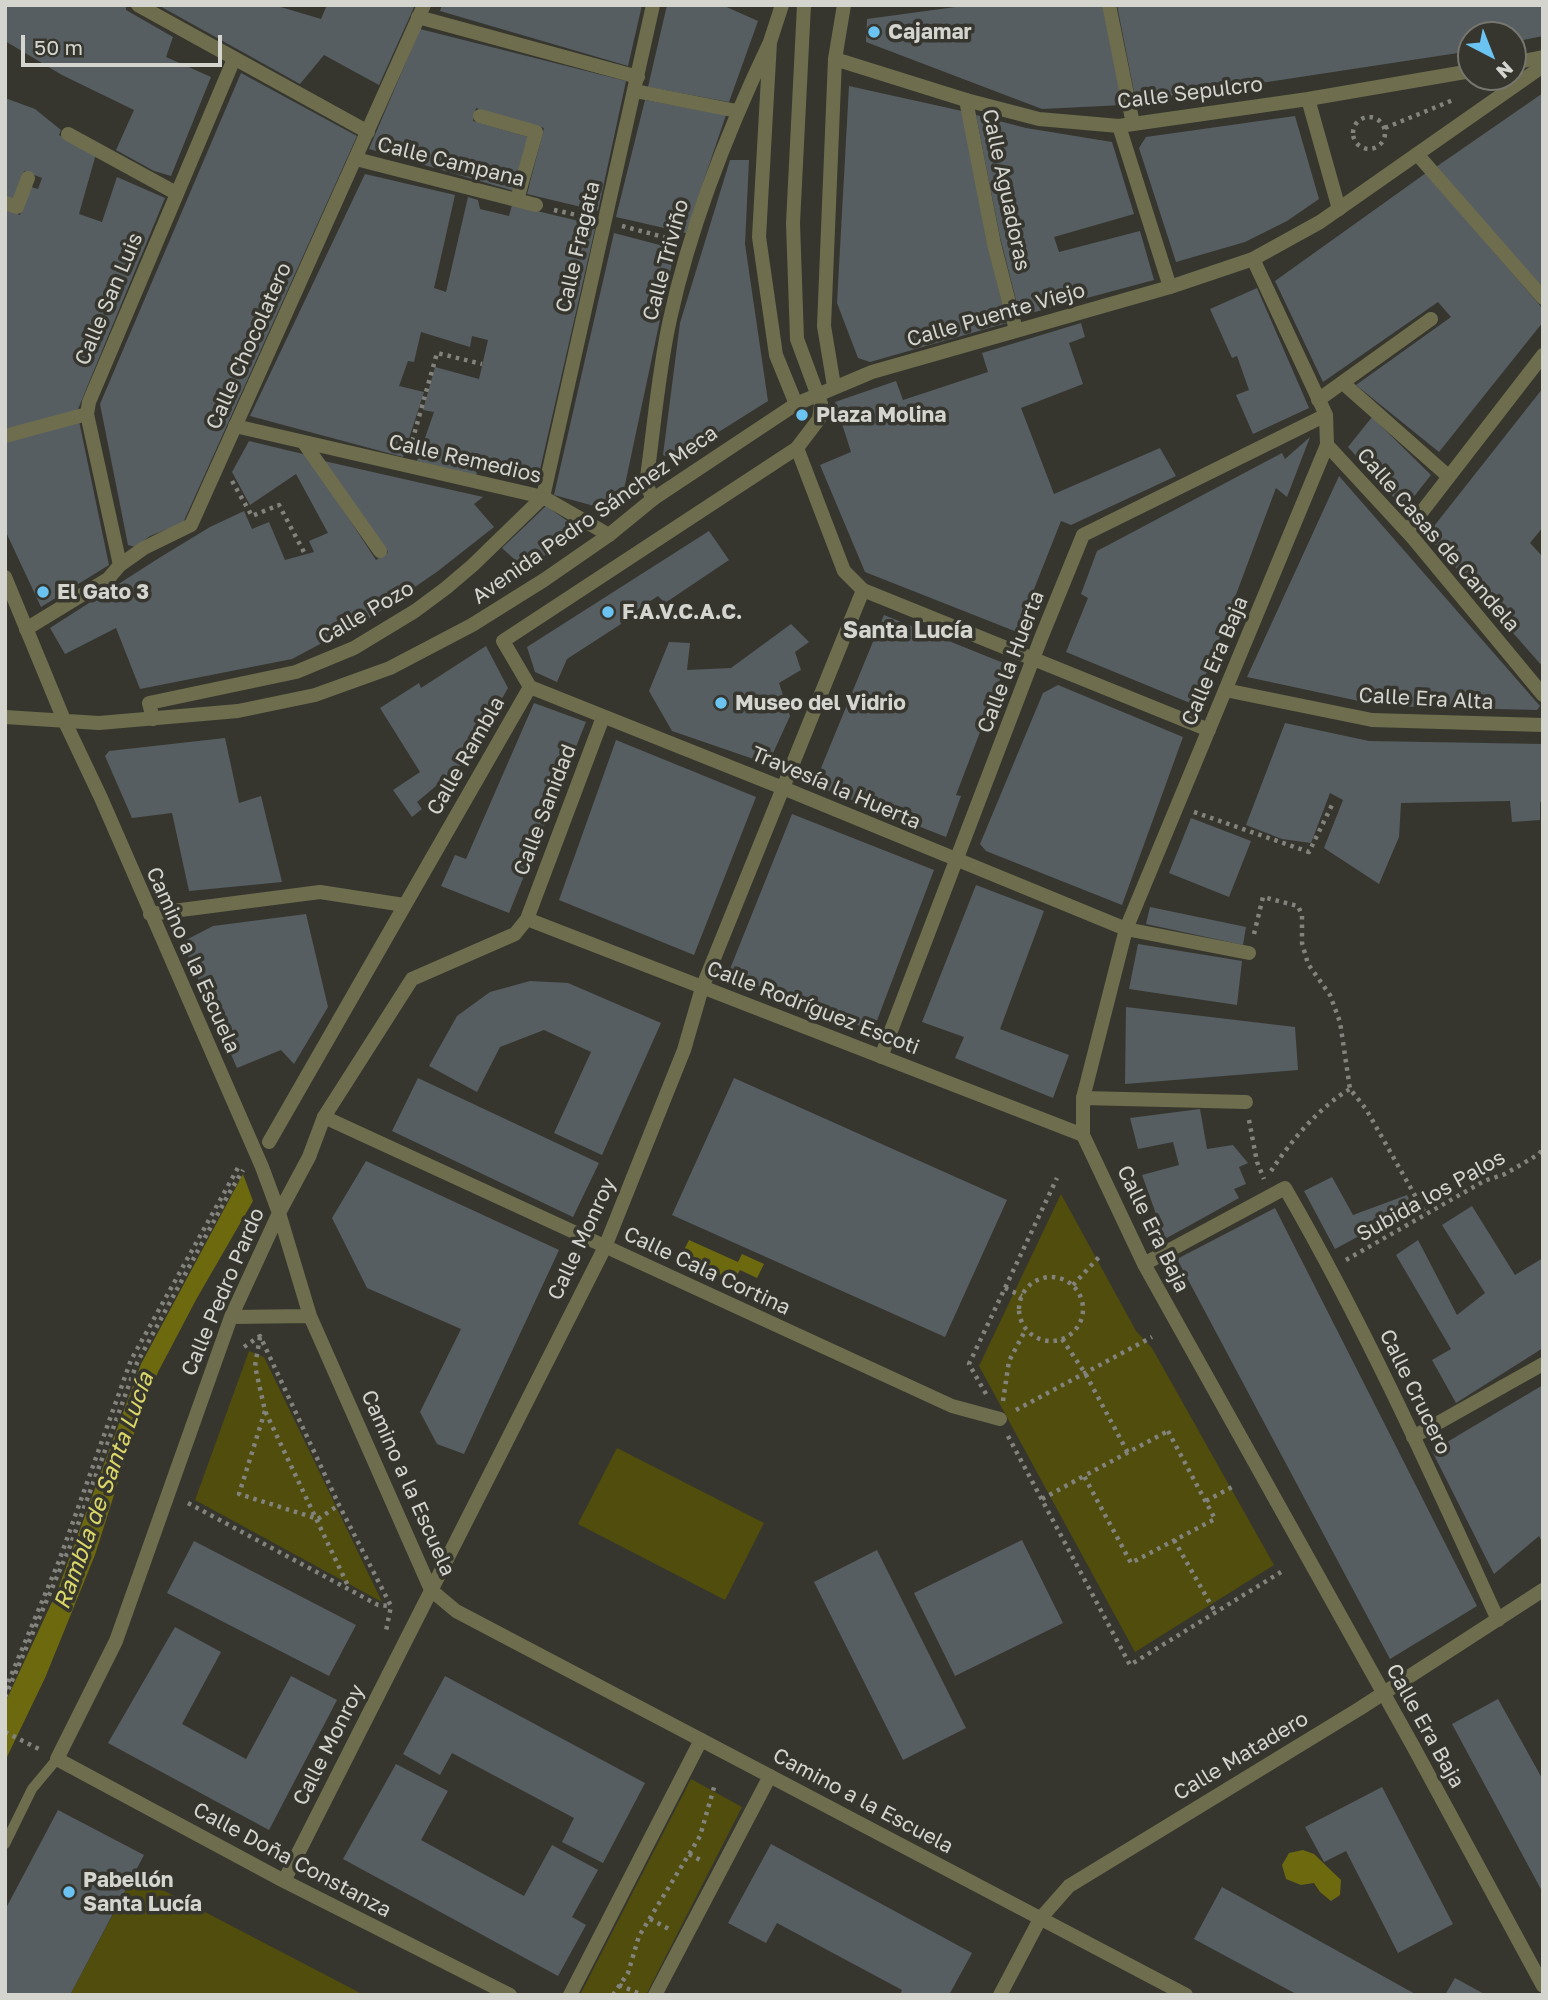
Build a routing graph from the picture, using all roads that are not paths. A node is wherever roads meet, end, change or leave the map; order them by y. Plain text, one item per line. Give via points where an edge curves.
1 (138, 5) edge
2 (653, 5) edge
3 (782, 5) edge
4 (804, 5) edge
5 (844, 5) edge
6 (1109, 5) edge
7 (421, 11) edge
8 (769, 41) junction
9 (234, 59) junction
10 (835, 59) junction
11 (1543, 66) edge
12 (1457, 73) edge
13 (636, 84) junction
14 (1308, 99) junction
15 (966, 100) junction
16 (737, 111) junction
17 (480, 116) dead end
18 (1126, 125) junction
19 (369, 132) junction
20 (68, 134) dead end
21 (1417, 154) junction
22 (356, 159) junction
23 (28, 178) dead end
24 (176, 193) junction
25 (517, 200) junction
26 (5, 203) edge
27 (536, 205) dead end
28 (1339, 209) junction
29 (1253, 259) junction
30 (1170, 287) junction
31 (1543, 298) edge
32 (1431, 319) dead end
33 (1016, 330) junction
34 (1543, 355) edge
35 (1343, 383) junction
36 (834, 386) junction
37 (817, 394) junction
38 (1318, 400) junction
39 (796, 404) junction
40 (87, 414) junction
41 (1326, 415) junction
42 (235, 426) junction
43 (5, 436) edge
44 (304, 443) junction
45 (1327, 445) junction
46 (797, 449) junction
47 (1448, 476) junction
48 (543, 497) junction
49 (653, 499) junction
50 (1407, 531) junction
51 (609, 535) junction
52 (380, 551) dead end
53 (120, 565) junction
54 (5, 577) edge
55 (863, 590) junction
56 (26, 629) junction
57 (1035, 659) junction
58 (530, 687) junction
59 (1225, 690) junction
60 (1543, 695) edge
61 (5, 717) edge
62 (603, 717) junction
63 (153, 719) junction
64 (64, 720) junction
65 (1543, 725) edge
66 (1209, 730) junction
67 (783, 788) junction
68 (956, 861) junction
69 (404, 905) junction
70 (150, 914) junction
71 (527, 919) junction
72 (1126, 929) junction
73 (1249, 953) road end
74 (702, 988) junction
75 (881, 1057) junction
76 (1083, 1098) junction
77 (1246, 1101) road end
78 (324, 1117) junction
79 (1083, 1135) junction
80 (269, 1142) dead end
81 (279, 1213) junction
82 (605, 1247) junction
83 (1144, 1264) junction
84 (310, 1316) junction
85 (231, 1317) junction
86 (1543, 1364) edge
87 (1000, 1419) road end
88 (1413, 1437) junction
89 (431, 1590) junction
90 (1543, 1590) edge
91 (1497, 1620) junction
92 (1383, 1693) junction
93 (701, 1740) junction
94 (57, 1759) junction
95 (770, 1776) junction
96 (5, 1844) edge
97 (284, 1881) junction
98 (1040, 1919) junction
99 (1543, 1986) edge
100 (510, 1995) edge
101 (570, 1995) edge
102 (655, 1995) edge
103 (1000, 1995) edge
104 (1186, 1995) edge

1 - 9 street
2 - 13 street, Calle Fragata
3 - 8 street
4 - 37 street via 793,236 797,339
5 - 10 street
6 - 18 street
7 - 13 street
7 - 19 street, Calle Chocolatero
8 - 16 street, Calle Triviño
8 - 39 street via 759,237 776,355
9 - 19 street
9 - 24 street, Calle San Luis
10 - 15 street, Calle Sepulcro
10 - 36 street via 824,326
11 - 21 street, Calle Puente Viejo
12 - 14 street, Calle Sepulcro
13 - 16 street
13 - 48 street, Calle Fragata
14 - 18 street, Calle Sepulcro
14 - 28 street
15 - 18 street, Calle Sepulcro via 1039,119
15 - 33 street, Calle Aguadoras
16 - 49 street, Calle Triviño via 689,244 669,321 646,484
17 - 25 street via 536,132
18 - 30 street
19 - 22 street, Calle Chocolatero
20 - 24 street
21 - 28 street, Calle Puente Viejo
21 - 31 street
22 - 25 street, Calle Campana
22 - 42 street, Calle Chocolatero
23 - 26 street via 17,207
24 - 40 street, Calle San Luis
25 - 27 street, Calle Campana
28 - 29 street, Calle Puente Viejo
29 - 30 street, Calle Puente Viejo
29 - 38 street
30 - 33 street, Calle Puente Viejo
32 - 35 street
33 - 36 street, Calle Puente Viejo
34 - 47 street
35 - 38 street
35 - 47 street
36 - 37 street
37 - 39 street
37 - 46 street, Calle Rambla via 820,419
38 - 41 street
39 - 49 street, Avenida Pedro Sánchez Meca
40 - 43 street
40 - 53 street
41 - 45 street
41 - 57 street, Calle la Huerta via 1083,536
42 - 44 street, Calle Remedios
42 - 53 street, Calle Chocolatero via 191,525
44 - 48 street, Calle Remedios
44 - 52 street
45 - 50 street, Calle Casas de Candela
45 - 59 street, Calle Era Baja
46 - 55 street via 844,571
46 - 58 street, Calle Rambla via 503,641
47 - 50 street
48 - 51 street, Calle Remedios
48 - 63 street, Calle Pozo via 446,588 365,642 296,672 149,703
49 - 51 street, Avenida Pedro Sánchez Meca
50 - 60 street, Calle Casas de Candela
51 - 63 street, Avenida Pedro Sánchez Meca via 472,625 351,684 279,704
53 - 56 street, Calle Chocolatero via 108,579
54 - 56 street, Camino a la Escuela
55 - 57 street
55 - 67 street, Calle Monroy
56 - 64 street, Camino a la Escuela
57 - 66 street
57 - 68 street, Calle la Huerta
58 - 62 street, Travesía la Huerta
58 - 69 street, Calle Rambla
59 - 65 street, Calle Era Alta via 1372,720
59 - 66 street, Calle Era Baja
61 - 64 street, Avenida Pedro Sánchez Meca
62 - 67 street, Travesía la Huerta
62 - 71 street, Calle Sanidad
63 - 64 street, Avenida Pedro Sánchez Meca
64 - 70 street, Camino a la Escuela
66 - 72 street, Calle Era Baja
67 - 68 street, Travesía la Huerta
67 - 74 street, Calle Monroy
68 - 72 street, Travesía la Huerta
68 - 75 street, Calle la Huerta
69 - 70 street via 320,892
69 - 80 street, Calle Rambla
70 - 81 street, Camino a la Escuela
71 - 74 street, Calle Rodríguez Escoti
71 - 78 street, Calle Pedro Pardo via 515,934 412,979
72 - 73 street, Travesía la Huerta
72 - 76 street, Calle Era Baja
74 - 75 street, Calle Rodríguez Escoti
74 - 82 street, Calle Monroy via 684,1051
75 - 79 street, Calle Rodríguez Escoti
76 - 77 street
76 - 79 street, Calle Era Baja
78 - 81 street, Calle Pedro Pardo
78 - 82 street, Calle Cala Cortina
79 - 83 street, Calle Era Baja
81 - 84 street, Camino a la Escuela
81 - 85 street, Calle Pedro Pardo
82 - 87 street, Calle Cala Cortina via 952,1406
82 - 89 street, Calle Monroy
83 - 88 street, Calle Crucero via 1285,1188 1331,1268
83 - 92 street, Calle Era Baja
84 - 85 street
84 - 89 street, Camino a la Escuela
85 - 94 street, Calle Pedro Pardo via 116,1641
86 - 88 street
88 - 91 street, Calle Crucero
89 - 93 street, Camino a la Escuela via 456,1611
89 - 97 street, Calle Monroy
90 - 91 street, Calle Matadero
91 - 92 street, Calle Matadero
92 - 98 street, Calle Matadero via 1069,1886
92 - 99 street, Calle Era Baja
93 - 95 street, Camino a la Escuela
93 - 101 street
94 - 96 lane via 32,1789
94 - 97 street, Calle Doña Constanza
95 - 98 street, Camino a la Escuela
95 - 102 street
97 - 100 street, Calle Doña Constanza
98 - 103 street, Calle Matadero
98 - 104 street, Camino a la Escuela

